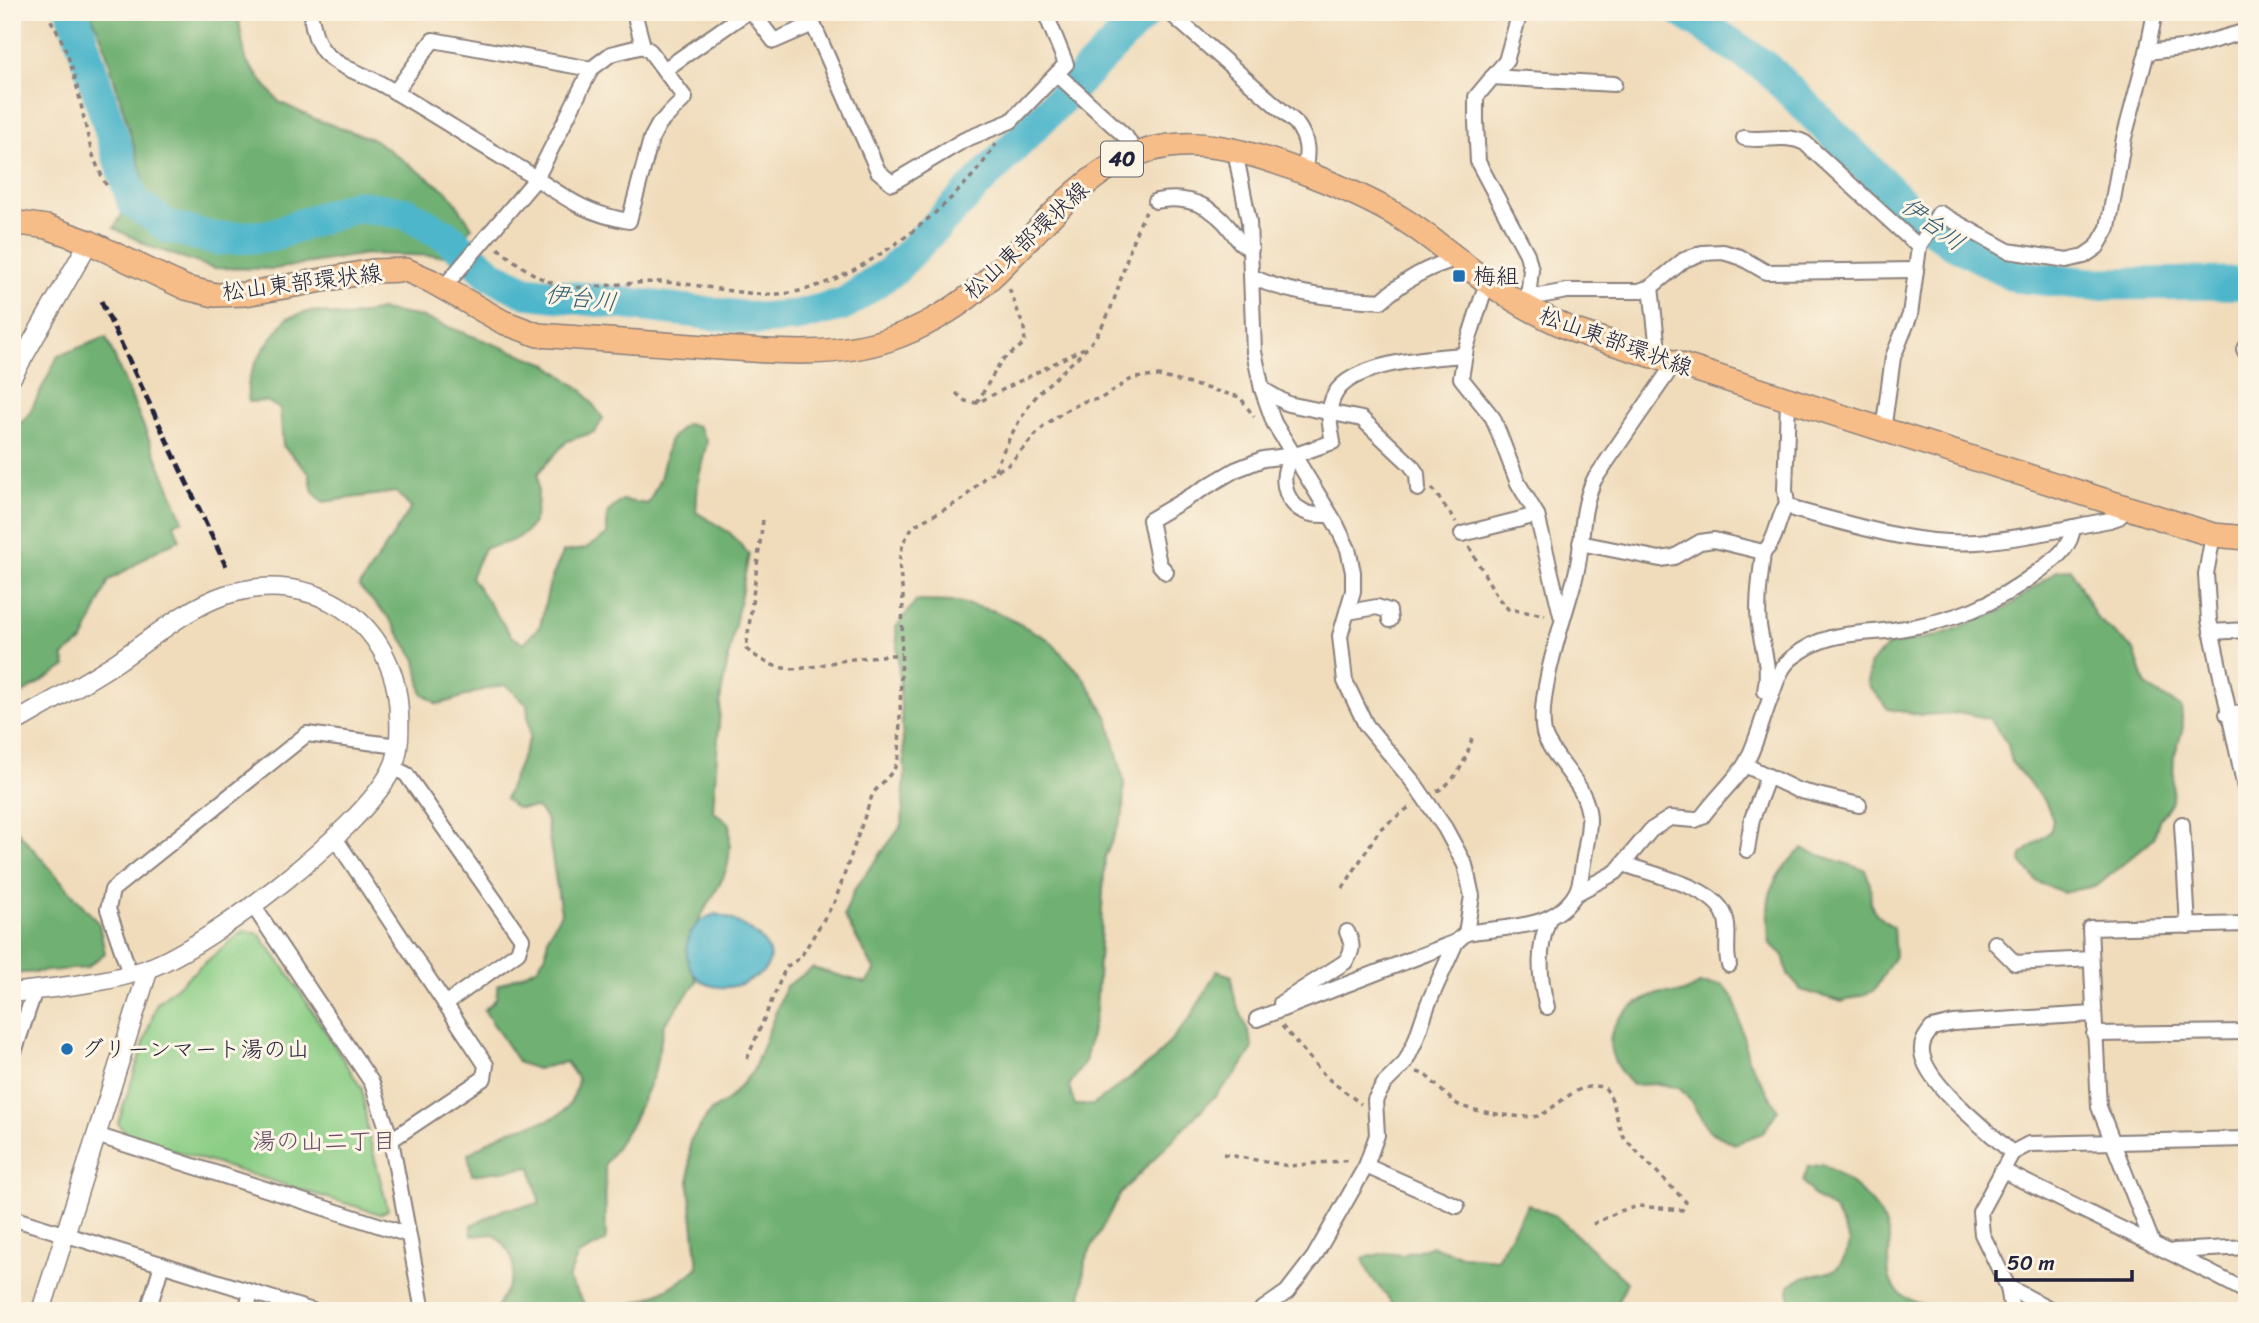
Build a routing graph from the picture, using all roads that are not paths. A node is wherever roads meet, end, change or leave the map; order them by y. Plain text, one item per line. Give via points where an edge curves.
1 (747, 12) edge
2 (752, 12) edge
3 (1045, 12) edge
4 (1520, 12) edge
5 (2151, 12) edge
6 (635, 16) dead end
7 (1174, 17) edge
8 (810, 18) edge
9 (312, 21) dead end
10 (2247, 31) edge
11 (643, 46) junction
12 (2147, 52) junction
13 (590, 69) junction
14 (664, 70) junction
15 (1059, 76) junction
16 (1492, 77) junction
17 (1614, 84) dead end
18 (395, 92) junction
19 (1744, 138) dead end
20 (1236, 151) junction
21 (1135, 152) junction
22 (1304, 174) junction
23 (536, 179) junction
24 (1156, 201) road end
25 (15, 227) edge
26 (89, 242) junction
27 (1920, 243) junction
28 (1251, 249) junction
29 (1459, 258) junction
30 (1916, 270) junction
31 (1252, 277) junction
32 (1487, 282) junction
33 (1651, 287) junction
34 (443, 288) junction
35 (1526, 302) junction
36 (1465, 355) junction
37 (1667, 361) junction
38 (12, 377) edge
39 (1262, 389) junction
40 (1788, 401) junction
41 (1330, 412) junction
42 (1883, 431) junction
43 (1295, 455) junction
44 (1417, 482) road end
45 (1787, 504) junction
46 (2128, 508) junction
47 (1331, 515) junction
48 (1537, 515) junction
49 (2073, 527) junction
50 (1462, 534) road end
51 (2213, 535) junction
52 (2247, 538) edge
53 (1580, 543) junction
54 (1763, 552) junction
55 (1166, 572) dead end
56 (1348, 612) junction
57 (1561, 616) junction
58 (1390, 620) dead end
59 (2247, 630) edge
60 (2211, 632) junction
61 (1765, 709) junction
62 (2247, 713) edge
63 (2227, 714) junction
64 (12, 724) edge
65 (398, 746) junction
66 (1745, 765) junction
67 (393, 768) junction
68 (1768, 776) junction
69 (2247, 797) edge
70 (1859, 805) dead end
71 (2182, 824) dead end
72 (335, 838) junction
73 (1747, 850) dead end
74 (1624, 864) junction
75 (1577, 892) junction
76 (253, 904) junction
77 (1548, 921) junction
78 (2247, 924) edge
79 (2188, 926) junction
80 (1347, 932) dead end
81 (1461, 937) junction
82 (1995, 943) dead end
83 (2091, 959) junction
84 (1729, 965) dead end
85 (149, 968) junction
86 (130, 974) junction
87 (35, 990) junction
88 (12, 993) edge
89 (445, 1004) junction
90 (1546, 1007) dead end
91 (1271, 1014) junction
92 (2093, 1014) junction
93 (1257, 1019) dead end
94 (2247, 1031) edge
95 (2094, 1034) junction
96 (12, 1058) edge
97 (96, 1135) junction
98 (2247, 1139) edge
99 (391, 1140) junction
100 (2111, 1143) junction
101 (2012, 1153) junction
102 (1366, 1166) junction
103 (2002, 1170) junction
104 (1457, 1206) dead end
105 (12, 1218) edge
106 (65, 1234) junction
107 (406, 1234) junction
108 (2152, 1242) junction
109 (2247, 1247) edge
110 (2172, 1252) junction
111 (162, 1264) junction
112 (2008, 1287) junction
113 (251, 1292) junction
114 (2247, 1292) edge
115 (41, 1311) edge
116 (148, 1311) edge
117 (245, 1311) edge
118 (313, 1311) edge
119 (423, 1311) edge
120 (1260, 1311) edge
121 (2012, 1311) edge
122 (2054, 1311) edge

1 - 14 street
2 - 8 street via 774,41
3 - 15 street via 1066,64
4 - 16 street via 1506,61
5 - 12 street via 2153,30
6 - 11 street
7 - 22 street via 1296,123 1306,137
8 - 15 street via 878,172 891,183 964,140 1011,121
9 - 18 street via 314,37 325,54
10 - 12 street via 2190,47
11 - 13 street via 611,54
11 - 14 street
12 - 27 street via 2124,138 2108,228 2097,247 2067,260 2008,251 1939,213
13 - 18 street via 433,40
13 - 23 street
14 - 23 street via 685,98 651,139 629,221 595,215
15 - 21 street via 1126,137
16 - 17 street
16 - 35 street via 1476,97 1478,162 1527,254 1531,270
18 - 23 street
19 - 27 street via 1764,142 1792,136 1805,143 1862,199
20 - 21 main road, 松山東部環状線 / 40 via 1185,144
20 - 22 main road, 松山東部環状線 / 40
20 - 28 street
21 - 34 main road, 松山東部環状線 / 40 via 1091,178 974,292 891,338 835,351 778,352 538,335 503,322
22 - 29 main road, 松山東部環状線 / 40 via 1381,206
23 - 34 street
24 - 28 street via 1182,198 1201,204 1223,220 1240,245
25 - 26 main road, 松山東部環状線 / 40 via 47,227
26 - 34 main road, 松山東部環状線 / 40 via 186,288 215,295 245,294 373,271 406,270
26 - 38 street
27 - 30 street
28 - 31 street
29 - 31 street via 1409,277 1381,301 1316,297
29 - 32 main road, 松山東部環状線 / 40
30 - 33 street via 1766,272 1740,257 1702,253 1684,260
30 - 42 street via 1910,315 1893,357
31 - 39 street via 1254,352
32 - 35 main road, 松山東部環状線 / 40
32 - 36 street
33 - 35 street via 1567,291
33 - 37 street
35 - 37 main road, 松山東部環状線 / 40 via 1575,331
36 - 41 street via 1412,358 1352,378 1337,390
36 - 48 street via 1461,378 1493,418 1518,483
37 - 40 main road, 松山東部環状線 / 40
37 - 53 street via 1594,480 1584,501
39 - 41 street via 1288,404
39 - 43 street via 1275,423
40 - 42 main road, 松山東部環状線 / 40
40 - 45 street
41 - 43 street via 1333,442
41 - 44 street via 1362,419 1411,465
42 - 46 main road, 松山東部環状線 / 40
43 - 47 street
43 - 47 street via 1286,463 1283,476 1288,496 1300,510
43 - 55 street via 1263,459 1235,470 1150,520 1159,564
45 - 49 street via 1796,510 1926,540 1976,542
45 - 54 street via 1771,546
46 - 49 street via 2119,517
46 - 51 main road, 松山東部環状線 / 40
47 - 56 street via 1348,549 1353,572
48 - 50 street
48 - 57 street
49 - 61 street via 2072,538 2062,552 1983,608 1896,630 1840,633 1804,650 1782,669
51 - 52 main road, 松山東部環状線 / 40
51 - 60 street via 2206,574
53 - 54 street via 1660,559 1714,540
53 - 57 street via 1575,578
54 - 61 street via 1758,604 1769,664 1762,701
56 - 58 street via 1377,607 1390,611
56 - 81 street via 1340,636 1340,661 1354,705 1445,828 1471,881 1471,913
57 - 75 street via 1544,706 1544,735 1568,767 1590,810 1591,828
59 - 60 street
60 - 63 street
61 - 66 street
62 - 63 street
63 - 69 street
64 - 65 street via 194,610 223,596 277,587 331,599 378,643 399,697
65 - 67 street
65 - 86 street via 307,734 112,890 107,909
66 - 68 street
66 - 74 street via 1702,817 1670,818 1651,830
67 - 72 street via 363,811
67 - 89 street via 406,774 522,939 518,952
68 - 70 street via 1797,790
68 - 73 street via 1752,819
71 - 79 street
72 - 76 street
72 - 89 street
74 - 75 street
74 - 84 street via 1701,891 1719,904 1728,931 1725,953
75 - 77 street
76 - 85 street via 196,945
76 - 99 street via 372,1083
77 - 81 street
77 - 90 street via 1541,956
78 - 79 street
79 - 83 street via 2090,928
80 - 91 street via 1353,943 1345,962 1276,1006
81 - 91 street
81 - 102 street via 1405,1063 1375,1100 1377,1135
82 - 83 street via 2015,963
83 - 92 street
85 - 86 street
85 - 97 street
86 - 87 street
87 - 88 street
87 - 96 street
89 - 99 street via 486,1065 484,1078
91 - 93 street
92 - 95 street
92 - 101 street via 1953,1023 1932,1028 1923,1041 1922,1055 1936,1082
94 - 95 street
95 - 100 street via 2099,1107
97 - 106 street
97 - 107 street
98 - 100 street
99 - 107 street
100 - 101 street via 2029,1143
100 - 108 street
101 - 103 street
102 - 104 street
102 - 120 street via 1314,1257 1287,1292
103 - 108 street via 2103,1223
103 - 112 street via 1980,1212 1982,1234
105 - 106 street
106 - 111 street
106 - 115 street
107 - 119 street
108 - 110 street
109 - 110 street
110 - 114 street
111 - 113 street
111 - 116 street
112 - 121 street
112 - 122 street
113 - 117 street
113 - 118 street

